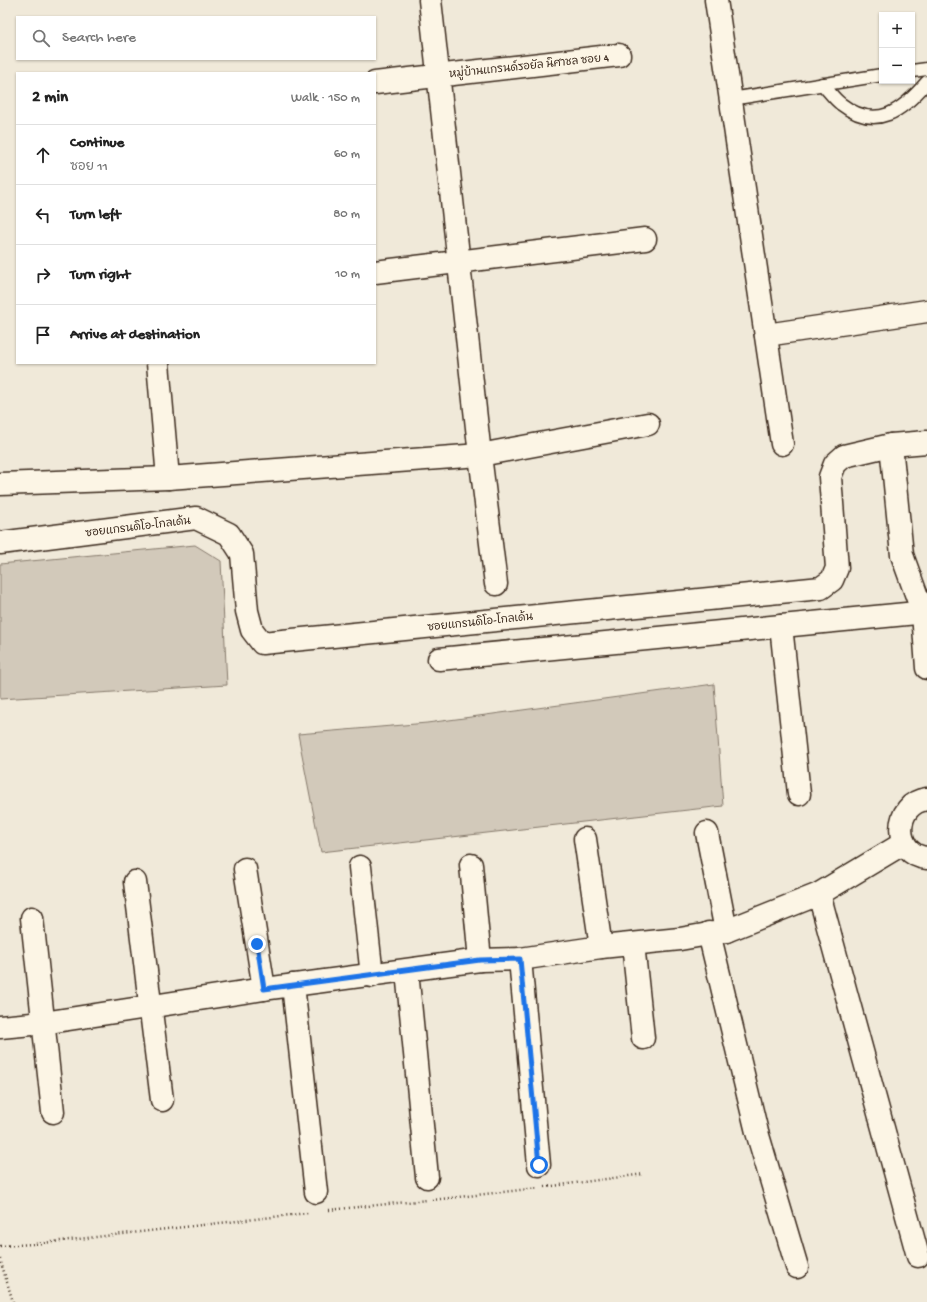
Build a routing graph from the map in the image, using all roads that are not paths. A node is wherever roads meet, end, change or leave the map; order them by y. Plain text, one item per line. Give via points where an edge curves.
1 (430, 0) edge
2 (716, 0) edge
3 (619, 55) dead end
4 (927, 69) edge
5 (915, 71) edge
6 (439, 75) junction
7 (879, 75) edge
8 (927, 82) edge
9 (376, 83) edge
10 (822, 84) junction
11 (731, 99) junction
12 (645, 239) dead end
13 (460, 261) junction
14 (376, 272) edge
15 (927, 311) edge
16 (766, 335) junction
17 (158, 364) edge
18 (648, 424) dead end
19 (927, 442) edge
20 (782, 444) dead end
21 (891, 445) junction
22 (480, 455) junction
23 (168, 478) junction
24 (0, 484) edge
25 (0, 543) edge
26 (496, 584) dead end
27 (926, 606) edge
28 (781, 626) junction
29 (439, 659) dead end
30 (927, 668) edge
31 (799, 794) dead end
32 (927, 799) edge
33 (707, 833) dead end
34 (585, 839) dead end
35 (904, 843) junction
36 (927, 858) edge
37 (471, 865) dead end
38 (360, 867) dead end
39 (245, 869) dead end
40 (135, 882) dead end
41 (819, 894) junction
42 (32, 918) dead end
43 (718, 932) junction
44 (633, 944) junction
45 (601, 947) junction
46 (520, 959) junction
47 (480, 960) junction
48 (407, 971) junction
49 (372, 976) junction
50 (293, 985) junction
51 (264, 989) junction
52 (151, 1006) junction
53 (43, 1023) junction
54 (0, 1027) edge
55 (643, 1038) dead end
56 (162, 1100) dead end
57 (53, 1112) dead end
58 (539, 1165) dead end
59 (427, 1177) dead end
60 (316, 1192) dead end
61 (918, 1256) dead end
62 (797, 1267) dead end

1 - 6 street
2 - 11 street
3 - 6 street, หมู่บ้านแกรนด์รอยัล นิศาชล ซอย 4
4 - 5 lane
6 - 9 street, หมู่บ้านแกรนด์รอยัล นิศาชล ซอย 4
6 - 13 street
7 - 10 lane
8 - 10 lane via 899,110 879,118 861,114 841,105
10 - 11 lane
11 - 16 street
12 - 13 street
13 - 14 street
13 - 22 street
15 - 16 street
16 - 20 street
17 - 23 street
18 - 22 street
19 - 21 street, ซอยแกรนดิโอ-โกลเด้น
21 - 25 street, ซอยแกรนดิโอ-โกลเด้น via 844,456 832,470 830,477 837,568 832,580 821,588 341,634 262,644 252,630 247,611 242,554 229,534 196,518
21 - 27 street via 902,555
22 - 23 street
22 - 26 street
23 - 24 street
27 - 28 street
27 - 30 street
28 - 29 street
28 - 31 street
32 - 35 street via 914,803 902,818 900,827
33 - 43 street
34 - 45 street
35 - 36 street via 913,853
35 - 41 street
37 - 47 street
38 - 49 street
39 - 51 street
40 - 52 street
41 - 43 street
41 - 61 street
42 - 53 street
43 - 44 street
43 - 62 street via 756,1132
44 - 45 street
44 - 55 street
45 - 46 street
46 - 47 street
46 - 58 street
47 - 48 street
48 - 49 street
48 - 59 street
49 - 50 street
50 - 51 street
50 - 60 street
51 - 52 street
52 - 53 street
52 - 56 street
53 - 54 street
53 - 57 street

